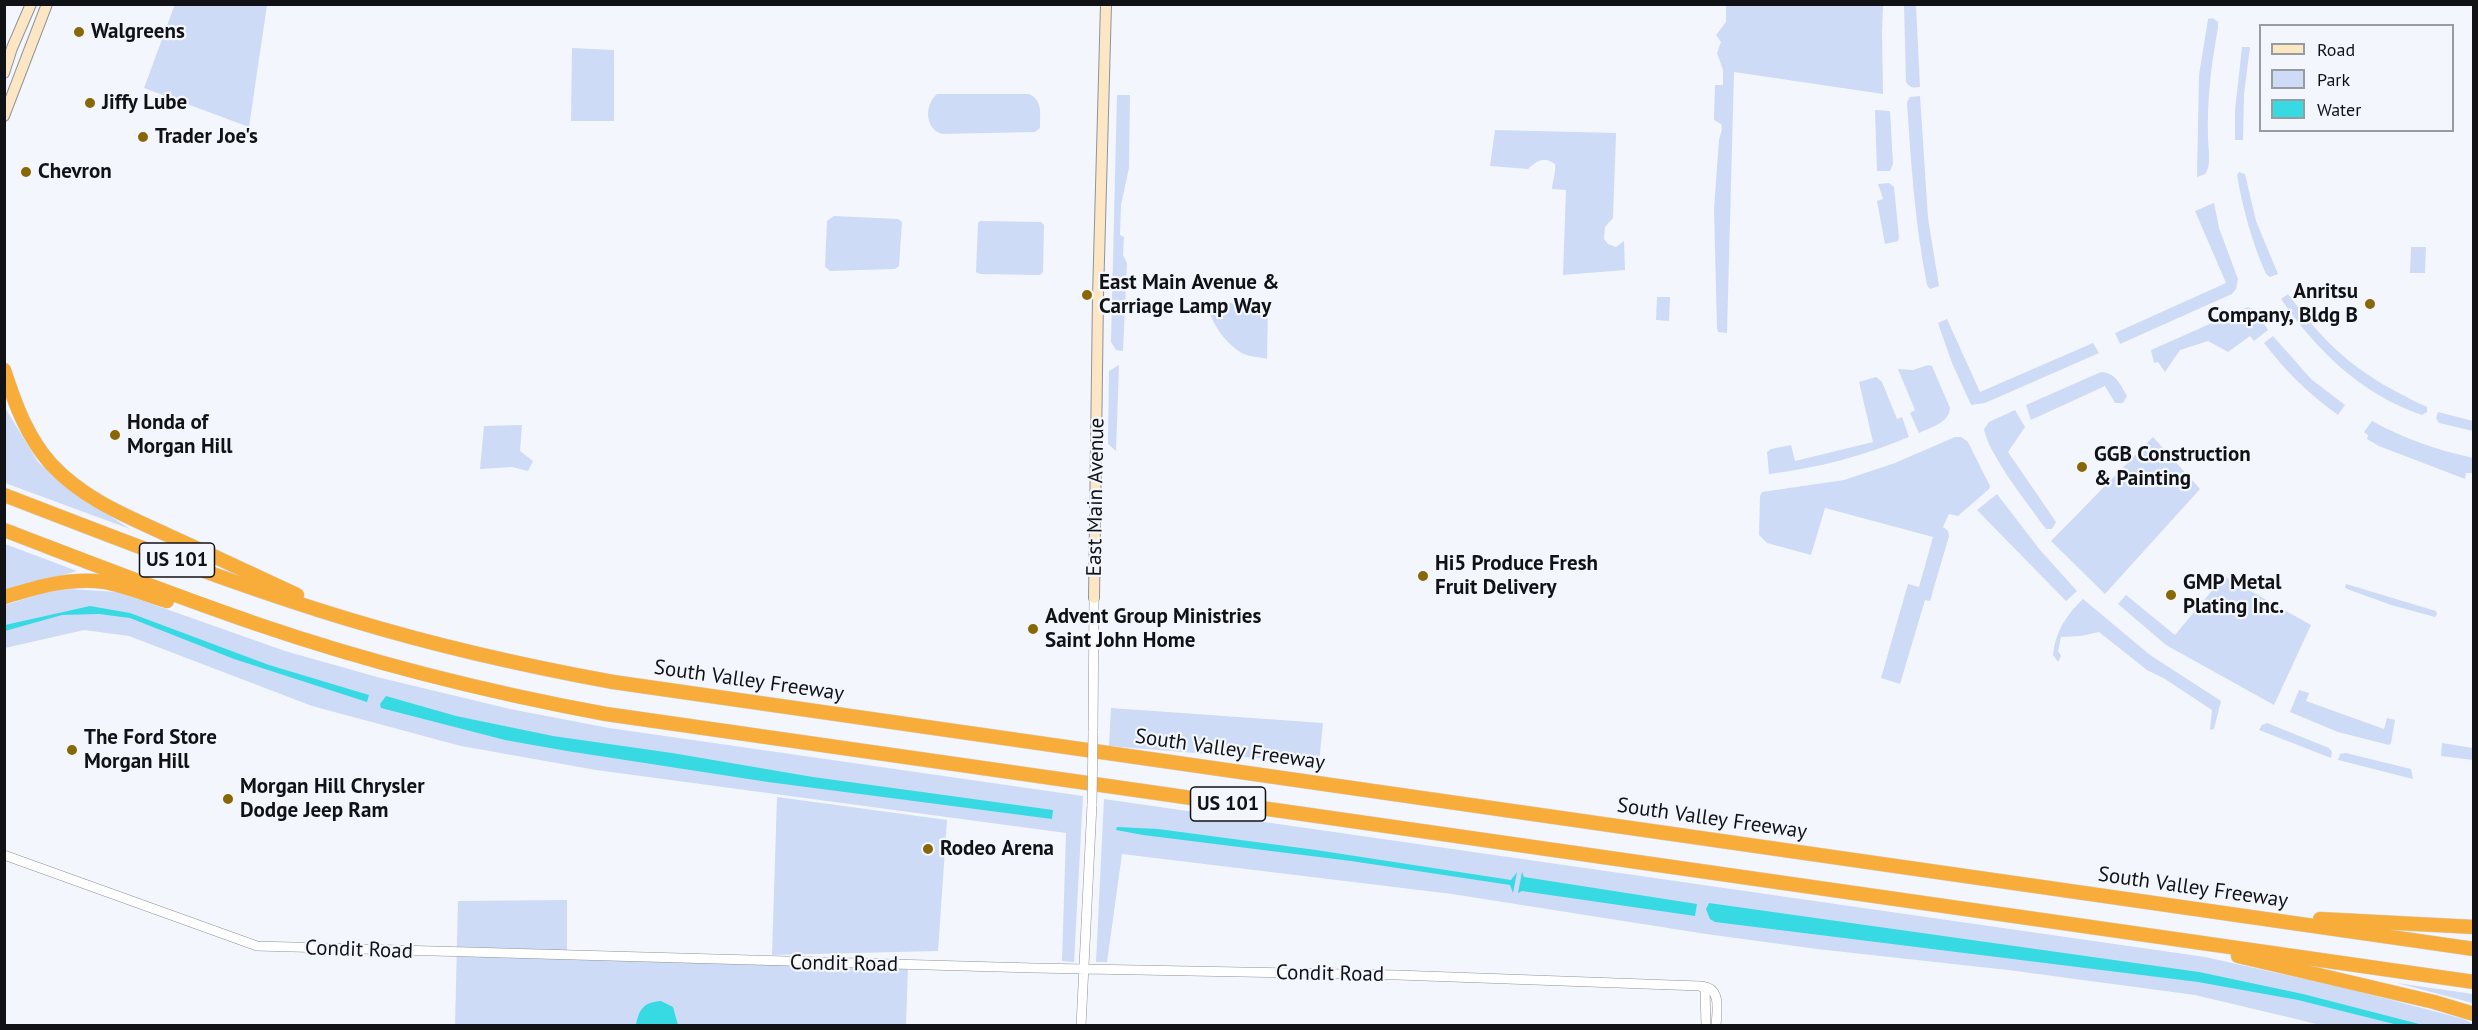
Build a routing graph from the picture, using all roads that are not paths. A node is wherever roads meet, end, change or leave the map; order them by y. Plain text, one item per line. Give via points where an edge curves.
1 (31, 4) edge
2 (47, 4) edge
3 (1106, 4) edge
4 (4, 73) edge
5 (4, 116) edge
6 (4, 370) edge
7 (4, 495) edge
8 (4, 530) edge
9 (4, 597) edge
10 (1094, 598) joint
11 (351, 620) junction
12 (256, 624) junction
13 (4, 855) edge
14 (2227, 914) junction
15 (2474, 927) edge
16 (2211, 944) junction
17 (2474, 949) edge
18 (1082, 969) junction
19 (2474, 982) edge
20 (1700, 986) junction
21 (2474, 1014) edge
22 (1081, 1026) edge
23 (1706, 1026) edge
24 (1716, 1026) edge

1 - 4 main road
2 - 5 main road
3 - 10 main road, East Main Avenue
6 - 11 highway via 34,441 60,473 87,496
7 - 11 highway, South Valley Freeway / US 101 via 224,578
8 - 12 highway, US 101
9 - 12 highway via 48,584 94,581
10 - 18 street, East Main Avenue, bridge via 1092,804
11 - 14 highway, South Valley Freeway / US 101 via 502,660 656,689
12 - 16 highway, US 101 via 434,677 639,720
13 - 18 street, Condit Road via 256,946
14 - 15 highway
14 - 17 highway, South Valley Freeway / US 101
16 - 19 highway, US 101
16 - 21 highway via 2241,957
18 - 20 street, Condit Road
18 - 22 street, East Main Avenue
20 - 23 street via 1707,995
20 - 24 street via 1715,991

